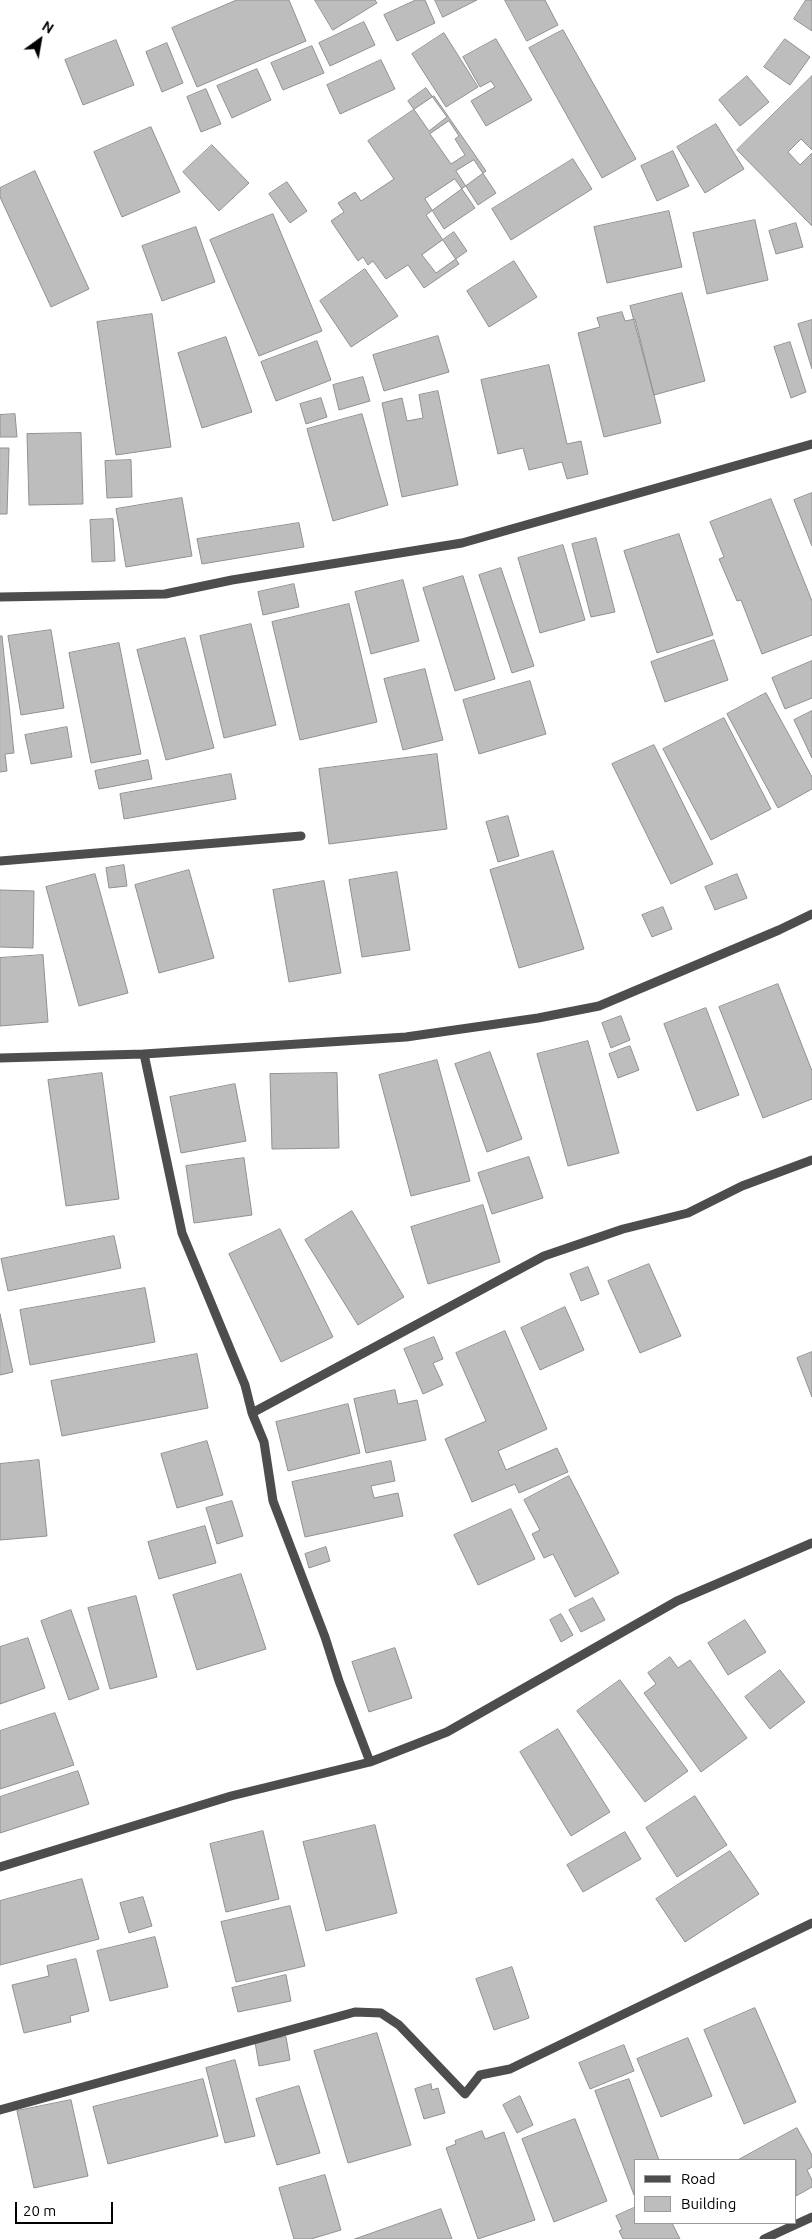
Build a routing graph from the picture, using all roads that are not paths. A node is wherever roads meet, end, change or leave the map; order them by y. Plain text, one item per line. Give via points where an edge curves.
1 (812, 444) edge
2 (0, 597) edge
3 (301, 836) dead end
4 (0, 861) edge
5 (812, 914) edge
6 (144, 1054) junction
7 (0, 1058) edge
8 (812, 1160) edge
9 (252, 1413) junction
10 (812, 1543) edge
11 (370, 1762) junction
12 (0, 1867) edge
13 (812, 1923) edge
14 (0, 2110) edge
15 (812, 2217) edge
16 (797, 2224) edge
17 (797, 2224) edge
18 (764, 2239) edge

1 - 2 street via 462,544 232,580 165,594
3 - 4 street
5 - 6 street via 590,1008 406,1037
6 - 7 street
6 - 9 street via 182,1233 245,1385
8 - 9 street via 742,1186 688,1213 623,1229 544,1256
9 - 11 street via 264,1442 273,1501
10 - 11 street via 677,1601 447,1732
11 - 12 street via 231,1796
13 - 14 street via 510,2069 480,2075 465,2094 399,2025 381,2013 355,2012
15 - 17 street
16 - 18 street

